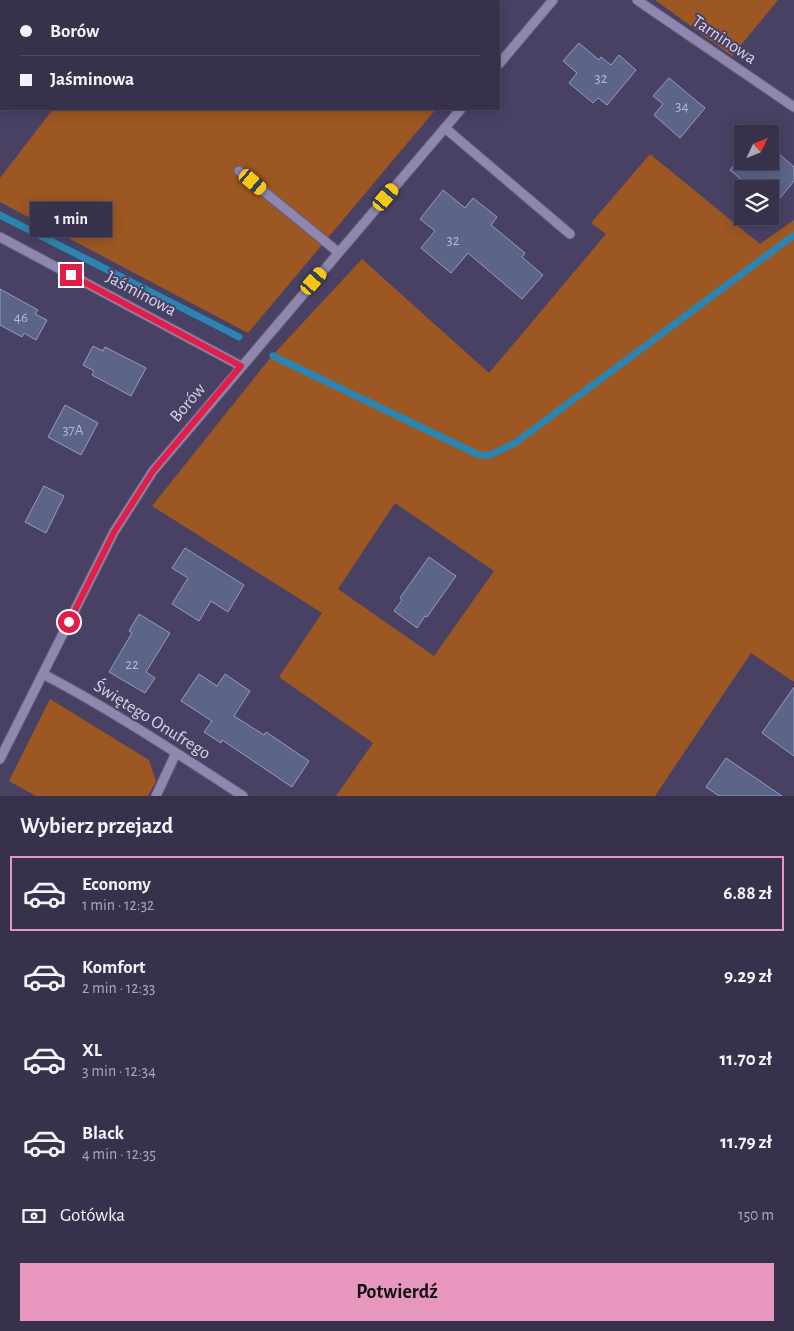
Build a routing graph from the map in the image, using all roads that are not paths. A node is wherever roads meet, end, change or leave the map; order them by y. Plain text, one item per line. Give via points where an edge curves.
1 (553, 0) edge
2 (637, 0) edge
3 (500, 63) edge
4 (794, 107) edge
5 (460, 110) edge
6 (445, 128) junction
7 (239, 171) dead end
8 (570, 234) dead end
9 (0, 237) edge
10 (338, 252) junction
11 (241, 366) junction
12 (43, 674) junction
13 (176, 753) junction
14 (0, 758) edge
15 (156, 796) edge
16 (243, 796) edge

1 - 3 street
2 - 4 street, Tarninowa
5 - 6 street, Borów
6 - 8 street
6 - 10 street, Borów
7 - 10 street
9 - 11 street, Jaśminowa
10 - 11 street, Borów
11 - 12 street, Borów via 153,471 114,532
12 - 13 street, Świętego Onufrego
12 - 14 street, Borów
13 - 15 street
13 - 16 street, Świętego Onufrego

